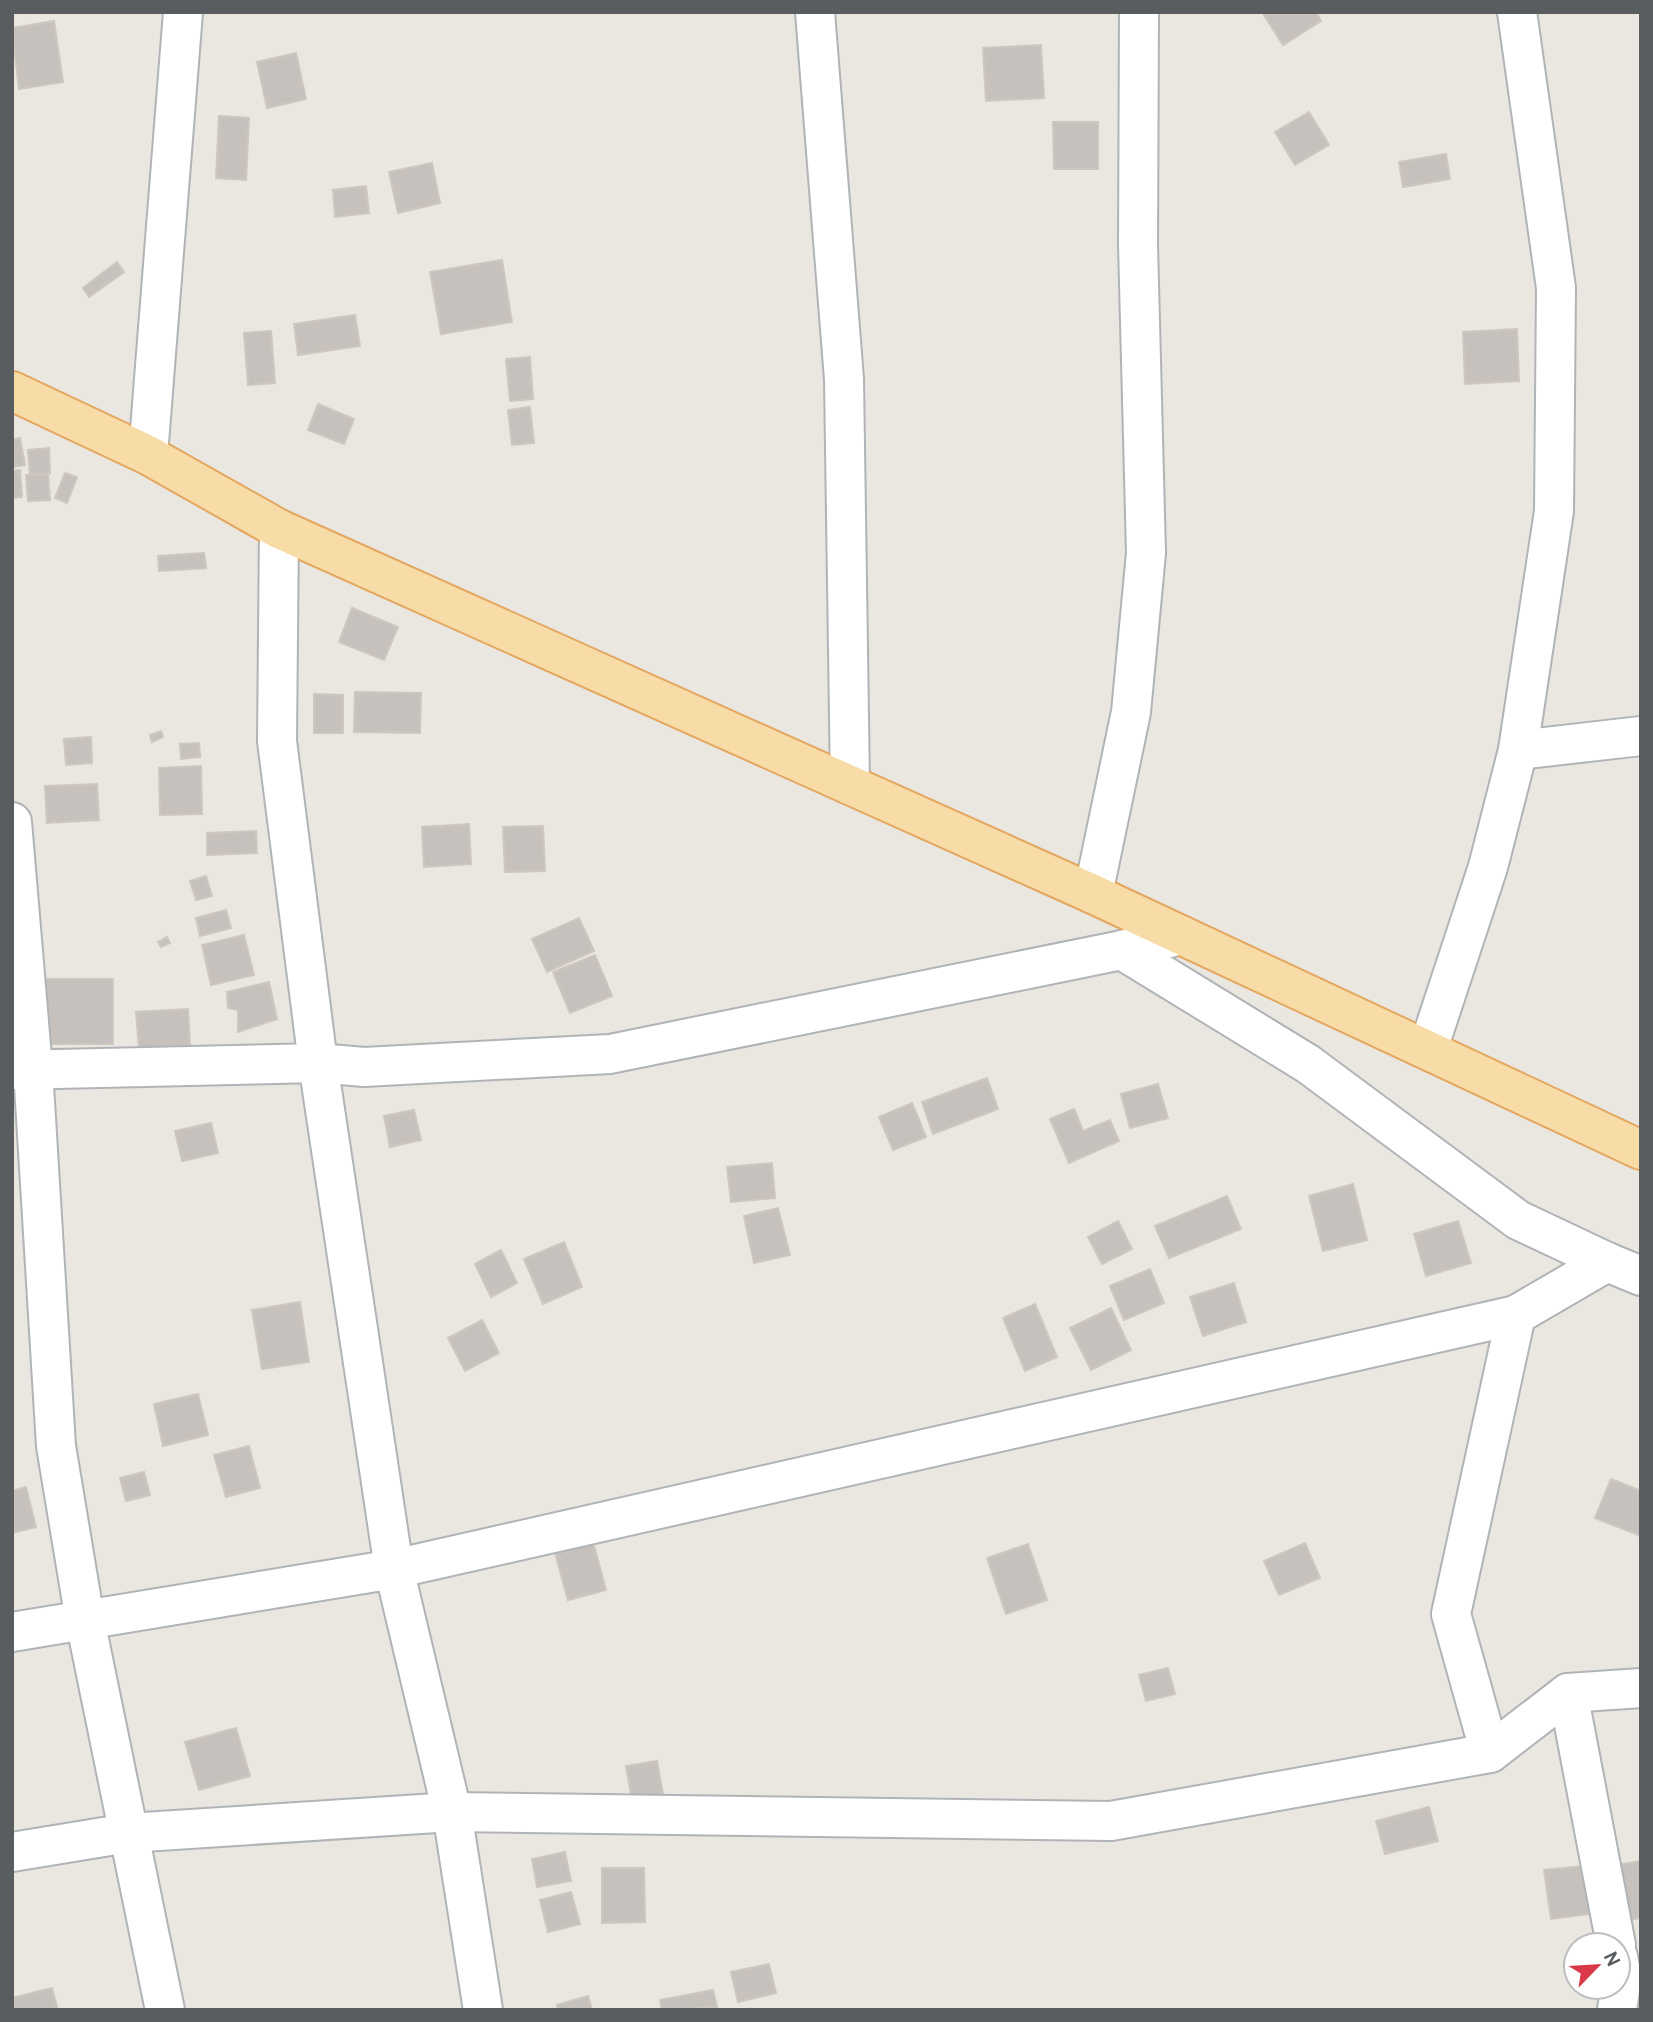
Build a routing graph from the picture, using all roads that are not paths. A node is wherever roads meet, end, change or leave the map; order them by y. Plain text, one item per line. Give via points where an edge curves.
1 (183, 12) edge
2 (815, 12) edge
3 (1139, 12) edge
4 (1517, 12) edge
5 (12, 391) edge
6 (148, 454) junction
7 (279, 529) junction
8 (1641, 736) edge
9 (1518, 750) junction
10 (850, 785) junction
11 (12, 822) edge
12 (1093, 894) junction
13 (1181, 935) junction
14 (1122, 950) junction
15 (1428, 1049) junction
16 (318, 1063) junction
17 (23, 1069) edge
18 (1641, 1150) edge
19 (1624, 1269) edge
20 (1516, 1315) junction
21 (394, 1569) junction
22 (85, 1620) junction
23 (12, 1632) edge
24 (1641, 1688) edge
25 (1568, 1693) junction
26 (1490, 1753) junction
27 (452, 1812) junction
28 (128, 1833) junction
29 (12, 1852) edge
30 (1613, 1931) edge
31 (165, 2010) edge
32 (483, 2010) edge

1 - 6 street
2 - 10 street via 844,379
3 - 12 street via 1138,245 1146,553 1131,712
4 - 9 street via 1556,288 1554,510
5 - 6 main road
6 - 7 main road
7 - 10 main road
7 - 16 street via 277,741
8 - 9 street
9 - 15 street via 1488,867
10 - 12 main road
11 - 17 street
12 - 13 main road
13 - 14 street
13 - 15 main road
14 - 16 street via 610,1054 364,1068
14 - 19 street via 1308,1064 1518,1220
15 - 18 main road
16 - 17 street
16 - 21 street
17 - 22 street via 56,1446
19 - 20 street
20 - 21 street
20 - 26 street via 1451,1614
21 - 22 street
21 - 27 street
22 - 23 street
22 - 28 street
24 - 25 street
25 - 26 street
25 - 30 street
26 - 27 street via 1111,1821
27 - 28 street
27 - 32 street
28 - 29 street
28 - 31 street

